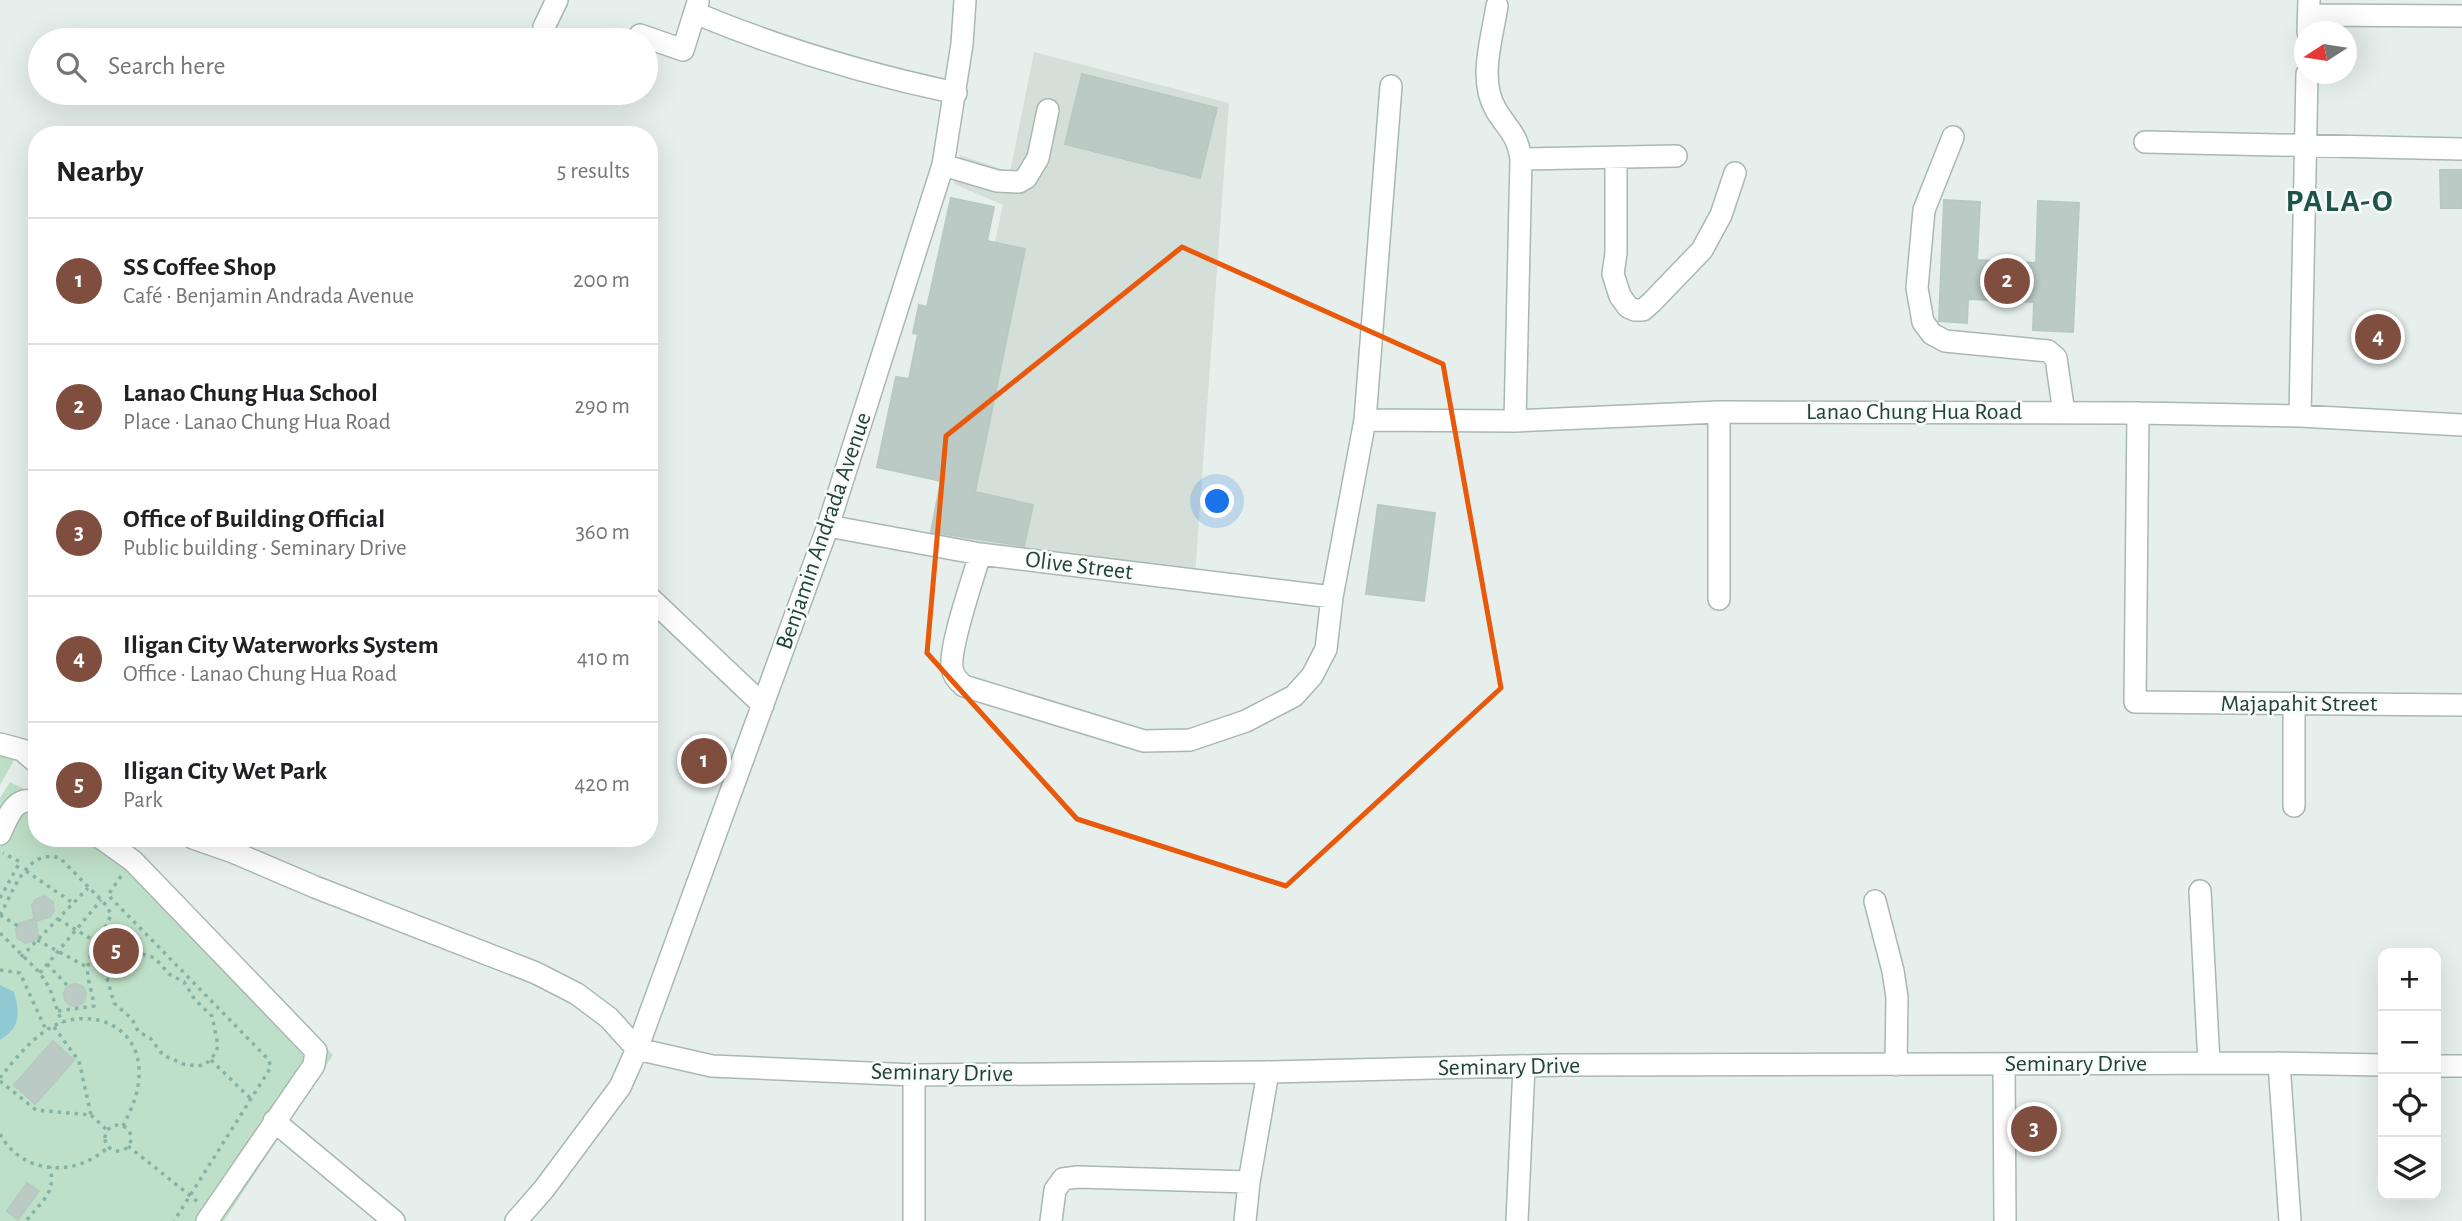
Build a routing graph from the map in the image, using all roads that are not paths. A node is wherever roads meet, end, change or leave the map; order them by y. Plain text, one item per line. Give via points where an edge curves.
1 (557, 0) edge
2 (965, 0) edge
3 (1497, 6) dead end
4 (697, 7) edge
5 (2309, 16) edge
6 (2462, 16) edge
7 (544, 27) dead end
8 (658, 41) edge
9 (2308, 84) edge
10 (1391, 86) dead end
11 (956, 93) junction
12 (1048, 110) dead end
13 (1953, 137) dead end
14 (2145, 142) dead end
15 (2306, 146) junction
16 (2462, 149) edge
17 (1676, 156) dead end
18 (1616, 157) junction
19 (1521, 159) junction
20 (943, 164) junction
21 (1735, 173) dead end
22 (1718, 412) junction
23 (2064, 413) junction
24 (2138, 413) junction
25 (2300, 416) junction
26 (1366, 420) junction
27 (1515, 421) junction
28 (2462, 425) edge
29 (828, 526) junction
30 (980, 554) junction
31 (1332, 597) junction
32 (1720, 599) dead end
33 (658, 606) edge
34 (2294, 704) junction
35 (763, 705) junction
36 (2462, 705) edge
37 (0, 744) edge
38 (28, 755) edge
39 (28, 801) edge
40 (2294, 806) dead end
41 (0, 834) edge
42 (113, 847) edge
43 (219, 847) edge
44 (2200, 891) dead end
45 (1875, 901) dead end
46 (637, 1049) junction
47 (2209, 1063) junction
48 (2279, 1063) junction
49 (1896, 1065) junction
50 (2004, 1065) junction
51 (2378, 1065) edge
52 (1524, 1066) junction
53 (2441, 1066) edge
54 (2462, 1066) edge
55 (1268, 1072) junction
56 (914, 1075) junction
57 (274, 1121) junction
58 (1249, 1182) junction
59 (210, 1217) edge
60 (394, 1221) edge
61 (516, 1221) edge
62 (914, 1221) edge
63 (1051, 1221) edge
64 (1245, 1221) edge
65 (1517, 1221) edge
66 (2005, 1221) edge
67 (2290, 1221) edge

1 - 7 street
2 - 11 street, Benjamin Andrada Avenue
3 - 19 street via 1487,77 1496,110 1512,129
4 - 8 street via 682,50
4 - 11 street via 761,40 887,78
5 - 6 street
9 - 15 street
10 - 26 street
11 - 20 street, Benjamin Andrada Avenue
12 - 20 street via 1038,158 1026,178 997,181
13 - 23 street via 1924,210 1917,288 1923,322 1945,341 2048,351 2056,358
14 - 15 street
15 - 16 street
15 - 25 street
17 - 18 street
18 - 19 street
18 - 21 street via 1613,274 1620,296 1635,310 1652,302 1702,250 1721,215
19 - 27 street
20 - 29 street, Benjamin Andrada Avenue
22 - 23 street, Lanao Chung Hua Road
22 - 27 street, Lanao Chung Hua Road
22 - 32 street
23 - 24 street, Lanao Chung Hua Road
24 - 25 street, Lanao Chung Hua Road
24 - 34 street, Majapahit Street via 2135,702
25 - 28 street, Lanao Chung Hua Road
26 - 27 street, Lanao Chung Hua Road
26 - 31 street
29 - 30 street, Olive Street
29 - 35 street, Benjamin Andrada Avenue
30 - 31 street, Olive Street
30 - 31 street via 953,651 957,680 964,686 1144,741 1190,740 1246,721 1294,696 1312,676 1326,649
33 - 35 street
34 - 36 street, Majapahit Street
34 - 40 street
35 - 46 street, Benjamin Andrada Avenue
37 - 38 street
39 - 41 street via 14,806
42 - 57 street via 132,861 316,1051 314,1065
43 - 46 street via 536,973 588,1002
44 - 47 street
45 - 49 street via 1897,997
46 - 56 street, Seminary Drive via 712,1066
46 - 61 street, Benjamin Andrada Avenue via 620,1087
47 - 48 street, Seminary Drive
47 - 50 street, Seminary Drive
48 - 51 street, Seminary Drive
48 - 67 street
49 - 50 street, Seminary Drive
49 - 52 street, Seminary Drive
50 - 66 street
52 - 55 street, Seminary Drive
52 - 65 street
53 - 54 street
55 - 56 street, Seminary Drive
55 - 58 street
56 - 62 street
57 - 59 street
57 - 60 street
58 - 63 street via 1063,1179 1055,1190
58 - 64 street

